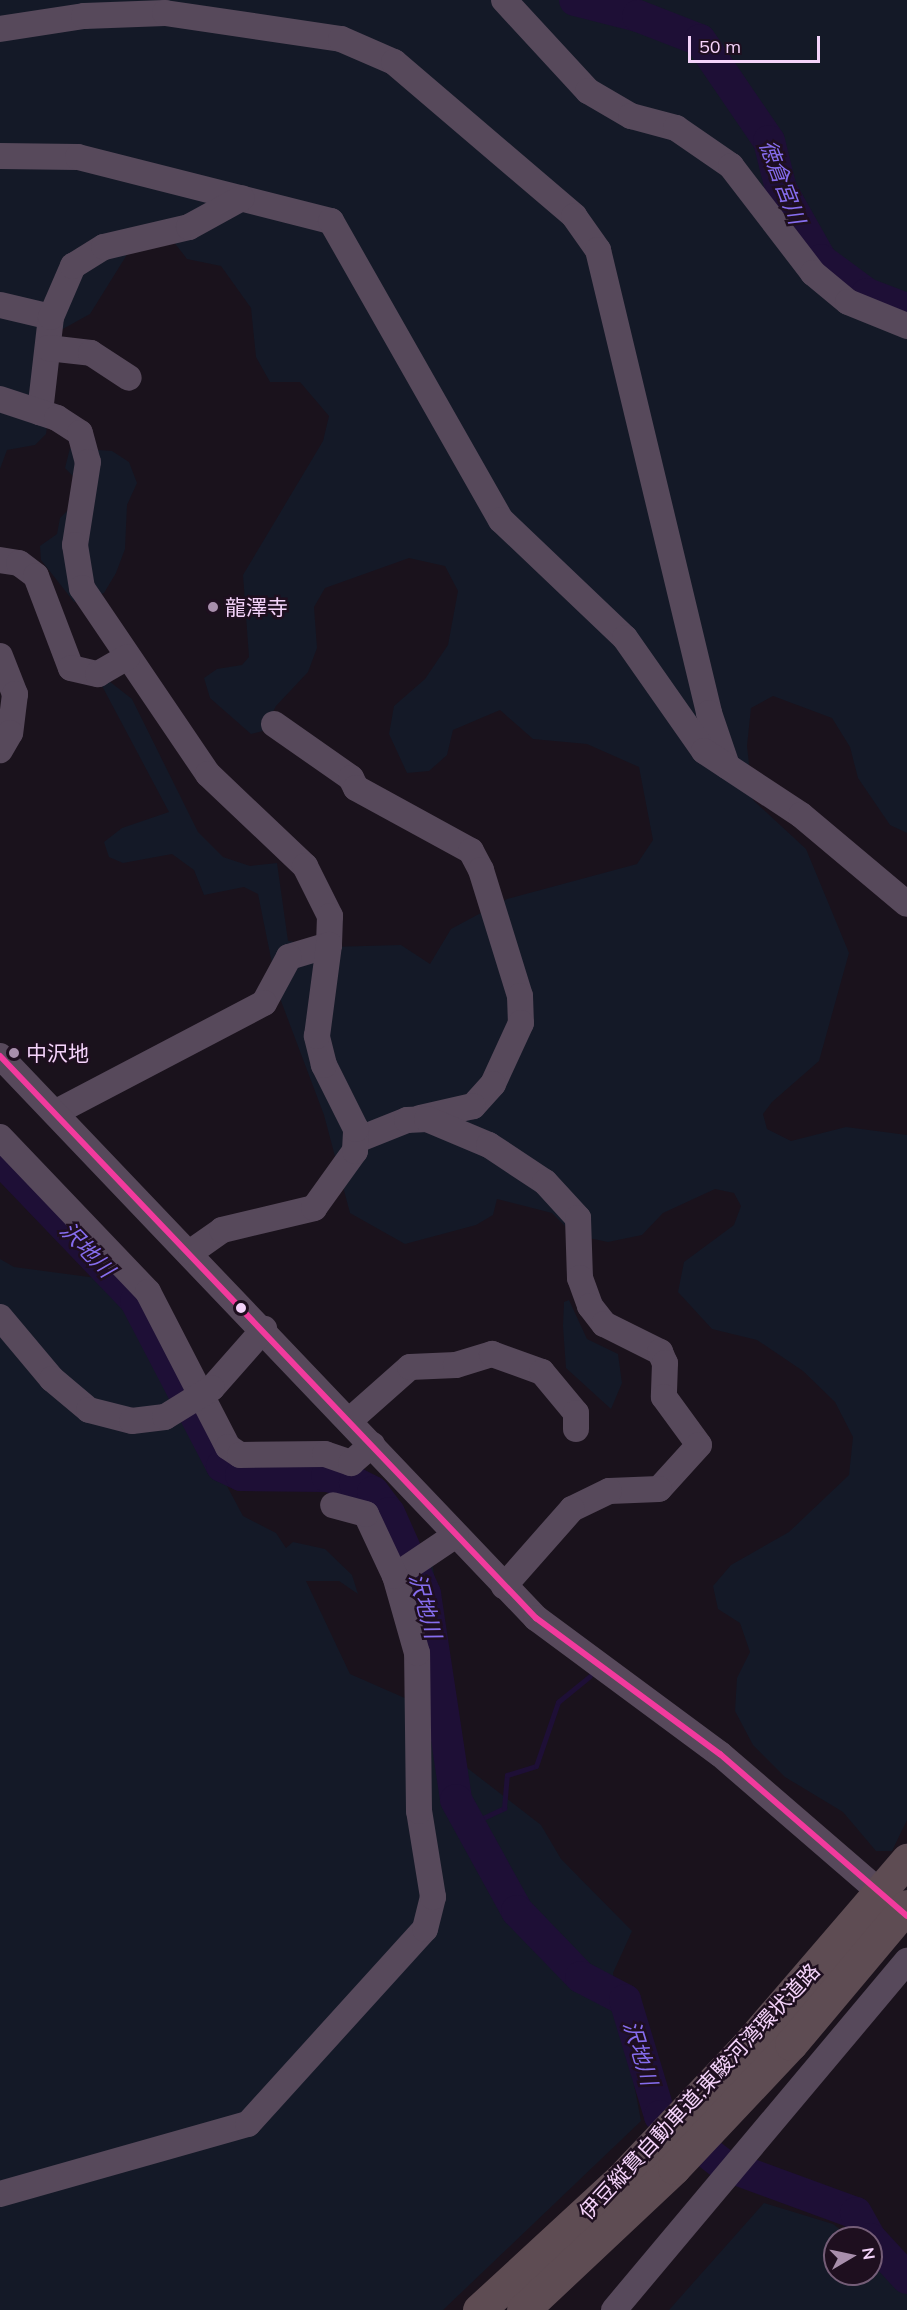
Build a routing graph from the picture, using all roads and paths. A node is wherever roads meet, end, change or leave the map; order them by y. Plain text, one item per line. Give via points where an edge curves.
1 (504, 0) edge
2 (159, 7) edge
3 (0, 29) edge
4 (0, 156) edge
5 (242, 198) junction
6 (0, 305) edge
7 (51, 317) junction
8 (907, 326) edge
9 (48, 348) junction
10 (129, 378) dead end
11 (0, 399) edge
12 (40, 412) junction
13 (0, 560) edge
14 (0, 656) edge
15 (128, 657) junction
16 (274, 724) dead end
17 (0, 750) edge
18 (727, 766) junction
19 (907, 904) edge
20 (329, 945) junction
21 (0, 1056) edge
22 (58, 1111) junction
23 (420, 1118) junction
24 (0, 1137) edge
25 (357, 1140) junction
26 (191, 1252) junction
27 (0, 1317) edge
28 (264, 1329) junction
29 (349, 1421) junction
30 (576, 1429) dead end
31 (372, 1445) junction
32 (333, 1505) dead end
33 (456, 1535) junction
34 (408, 1567) junction
35 (504, 1586) junction
36 (907, 1860) edge
37 (907, 1906) edge
38 (907, 1916) edge
39 (907, 1961) edge
40 (0, 2194) edge
41 (479, 2310) edge
42 (523, 2310) edge
43 (614, 2310) edge

1 - 8 street via 588,91 631,116 676,128 731,166 813,273 848,302
2 - 3 street
2 - 18 street via 319,34 375,51 522,168 587,231 598,250 632,374 704,692
4 - 5 street via 78,157
5 - 7 street via 189,227 104,247 73,266
5 - 18 street via 319,216 339,229 456,449 501,520 625,638 704,751
6 - 7 street
7 - 9 street
9 - 10 street via 91,353
9 - 12 street
11 - 12 street
12 - 15 street via 69,424 85,443 88,476 75,545 77,574
13 - 15 street via 19,563 36,576 71,668 98,674
14 - 17 street via 15,693 10,733
15 - 20 street via 220,790 305,866 326,900
16 - 23 street via 351,778 356,788 471,851 481,870 520,996 521,1023 494,1084 473,1106
18 - 19 street via 801,815
20 - 22 street via 289,957 264,1003
20 - 25 street via 317,1036
21 - 22 street
22 - 26 street
23 - 25 street
23 - 35 street via 511,1156 572,1206 580,1228 584,1295 604,1324 660,1352 665,1362 664,1397 699,1445 659,1489 609,1491 572,1509
24 - 31 street via 148,1292 228,1447 240,1455 325,1454 351,1463
25 - 26 street via 348,1164 314,1208 222,1230
26 - 28 street
27 - 28 street, bridge via 52,1379 89,1410 132,1421 165,1417 212,1388
28 - 29 street
29 - 30 street via 410,1367 456,1365 492,1354 542,1372 576,1413
29 - 31 street
31 - 33 street
32 - 34 street via 366,1514
33 - 34 street
33 - 35 street
34 - 40 street via 421,1685 419,1811 433,1897 425,1929 248,2124
35 - 38 street via 592,1663 757,1784
36 - 41 highway, 伊豆縦貫自動車道;東駿河湾環状道路, bridge via 738,2056 621,2179
37 - 42 highway, 伊豆縦貫自動車道;東駿河湾環状道路, bridge via 791,2044 674,2168
39 - 43 street

